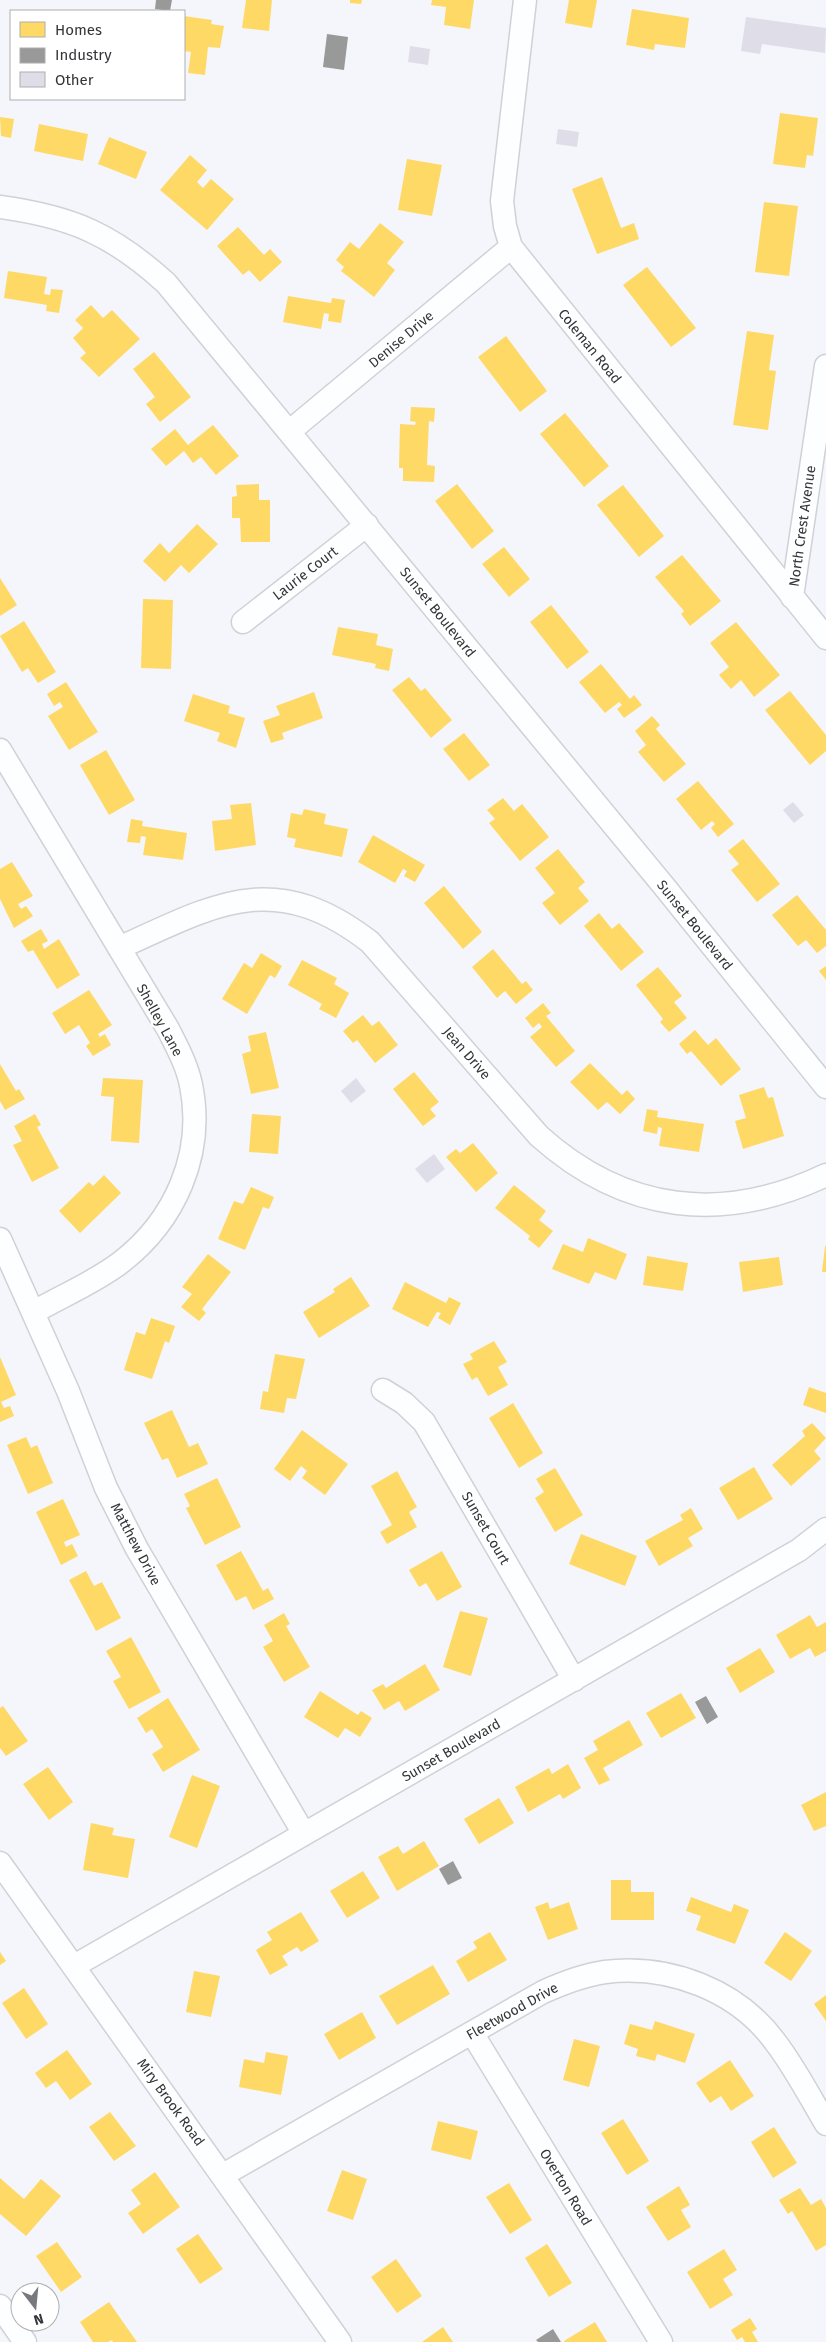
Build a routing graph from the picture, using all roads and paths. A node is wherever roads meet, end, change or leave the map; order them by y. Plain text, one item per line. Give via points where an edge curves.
1 (525, 0) edge
2 (0, 207) edge
3 (511, 247) junction
4 (826, 366) edge
5 (290, 431) junction
6 (367, 525) junction
7 (792, 597) junction
8 (243, 622) dead end
9 (826, 638) edge
10 (0, 750) edge
11 (119, 948) junction
12 (826, 1087) edge
13 (826, 1175) edge
14 (0, 1239) edge
15 (34, 1312) junction
16 (383, 1390) dead end
17 (826, 1529) edge
18 (574, 1680) junction
19 (304, 1834) junction
20 (0, 1862) edge
21 (74, 1966) junction
22 (472, 2033) junction
23 (826, 2124) edge
24 (223, 2175) junction
25 (0, 2306) edge
26 (25, 2342) edge
27 (340, 2342) edge
28 (661, 2342) edge

1 - 3 street, Coleman Road via 502,201
2 - 5 street, Sunset Boulevard via 74,222 109,238 141,260 166,283
3 - 5 street, Denise Drive
3 - 7 street, Coleman Road
4 - 7 street, North Crest Avenue
5 - 6 street, Sunset Boulevard
6 - 8 street, Laurie Court
6 - 12 street, Sunset Boulevard
7 - 9 street, Coleman Road
10 - 11 street, Shelley Lane
11 - 13 street, Jean Drive via 200,911 223,904 256,899 286,901 319,909 346,923 370,942 539,1136 588,1173 622,1190 659,1200 697,1205 735,1204 768,1198
11 - 15 street, Shelley Lane via 168,1029 190,1084 194,1111 193,1142 187,1171 176,1199 142,1245 119,1264
14 - 15 street, Matthew Drive
15 - 19 street, Matthew Drive via 106,1488 137,1549
16 - 18 street, Sunset Court via 404,1403 424,1422
17 - 18 street, Sunset Boulevard via 799,1550
18 - 19 street, Sunset Boulevard
19 - 21 street, Sunset Boulevard
20 - 21 street, Miry Brook Road
21 - 24 street, Miry Brook Road
22 - 23 street, Fleetwood Drive via 570,1980 604,1972 639,1970 671,1975 701,1984 729,1999 754,2019 776,2042
22 - 24 street, Fleetwood Drive
22 - 28 street, Overton Road
24 - 27 street, Miry Brook Road
25 - 26 street

